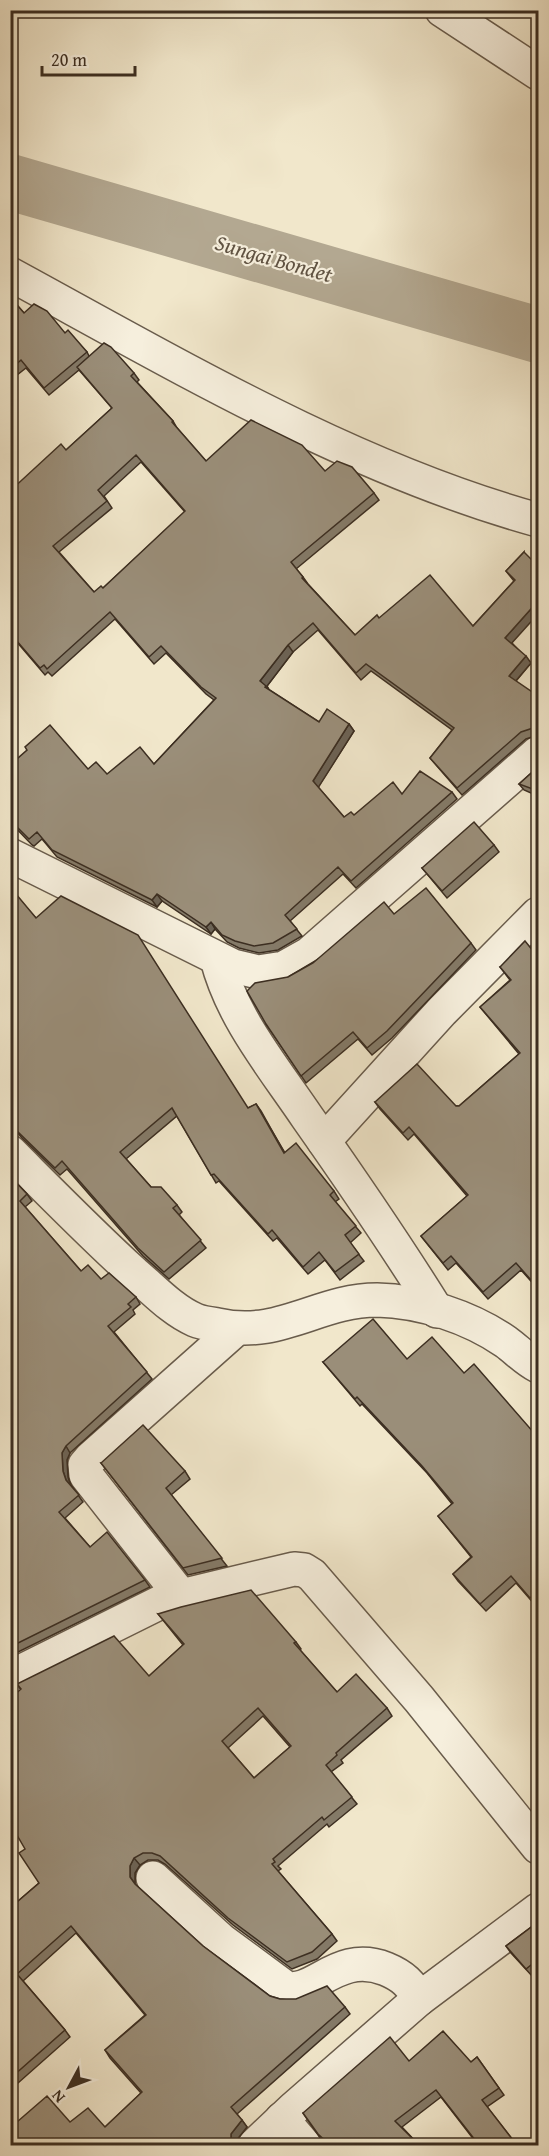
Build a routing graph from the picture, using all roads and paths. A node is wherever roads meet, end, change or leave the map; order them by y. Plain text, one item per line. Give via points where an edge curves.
1 (442, 10) edge
2 (538, 73) edge
3 (10, 274) edge
4 (538, 520) edge
5 (538, 753) edge
6 (10, 855) edge
7 (538, 914) edge
8 (217, 959) junction
9 (324, 1141) junction
10 (10, 1152) edge
11 (437, 1311) junction
12 (236, 1329) junction
13 (538, 1366) edge
14 (181, 1596) junction
15 (10, 1677) edge
16 (538, 1847) edge
17 (153, 1878) dead end
18 (538, 1910) edge
19 (419, 1999) junction
20 (282, 2119) junction
21 (254, 2145) edge
22 (305, 2145) edge

1 - 2 street
3 - 4 street via 303,428 421,482
5 - 8 street via 309,954 284,968 258,972
6 - 8 street
7 - 9 street via 442,1011
8 - 9 street via 223,982 250,1034
9 - 11 street
10 - 12 street via 88,1232 168,1302 196,1320
11 - 12 street via 378,1300 350,1302 283,1324
11 - 13 street via 464,1319 505,1341
12 - 14 street via 85,1465 87,1475
14 - 15 street via 163,1601
14 - 16 street via 294,1569 312,1575 419,1699
17 - 19 street via 221,1940 286,1988 297,1989 341,1967 365,1963 405,1978
18 - 19 street
19 - 20 street
20 - 21 street
20 - 22 street

